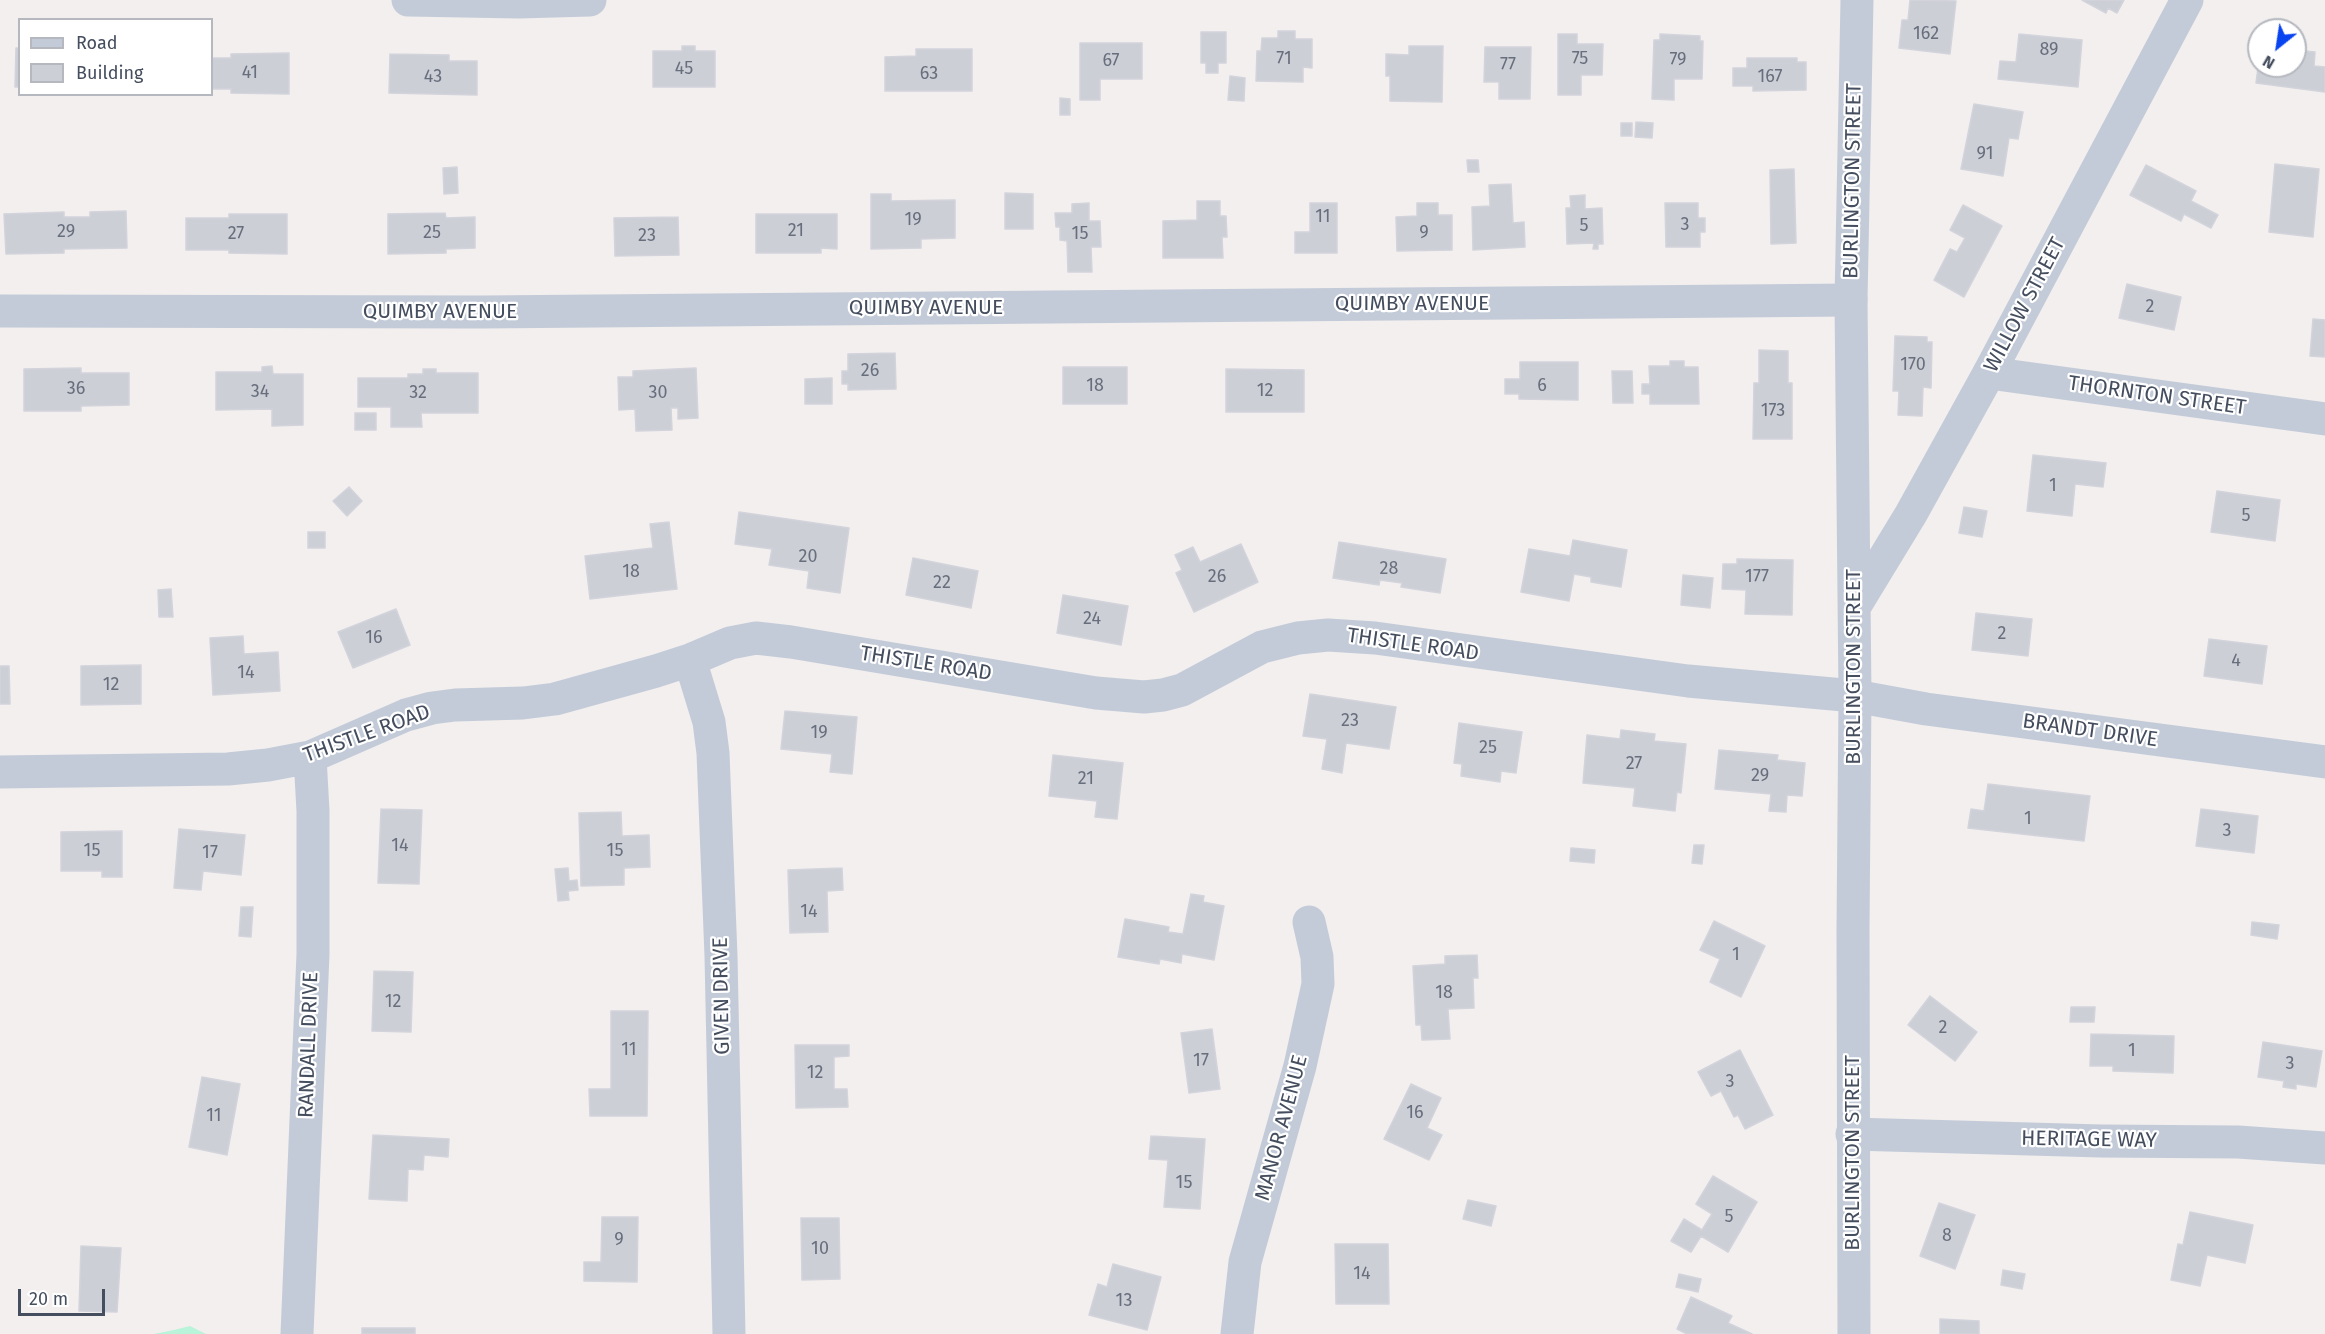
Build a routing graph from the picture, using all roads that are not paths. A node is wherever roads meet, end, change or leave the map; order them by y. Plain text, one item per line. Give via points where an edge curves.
1 (408, 0) edge
2 (590, 0) edge
3 (1857, 0) edge
4 (2187, 0) edge
5 (519, 1) edge
6 (1851, 300) junction
7 (0, 311) edge
8 (1989, 373) junction
9 (2325, 419) edge
10 (1855, 606) junction
11 (690, 660) junction
12 (1855, 696) junction
13 (310, 757) junction
14 (2325, 762) edge
15 (0, 772) edge
16 (1309, 922) dead end
17 (1852, 1134) junction
18 (2325, 1148) edge
19 (297, 1334) edge
20 (729, 1334) edge
21 (1237, 1334) edge
22 (1854, 1334) edge

1 - 5 street
2 - 5 street
3 - 6 street, BURLINGTON STREET
4 - 8 street, WILLOW STREET
6 - 7 street, QUIMBY AVENUE via 482,312
6 - 10 street, BURLINGTON STREET
8 - 9 street, THORNTON STREET
8 - 10 street, WILLOW STREET
10 - 12 street, BURLINGTON STREET
11 - 12 street, THISTLE ROAD via 730,643 767,638 1096,693 1153,697 1182,690 1262,647 1298,638 1335,635 1671,679
11 - 13 street, THISTLE ROAD via 555,699 432,708
11 - 20 street, GIVEN DRIVE via 709,722 713,753
12 - 14 street, BRANDT DRIVE via 1926,709
12 - 17 street, BURLINGTON STREET
13 - 15 street, THISTLE ROAD via 228,769
13 - 19 street, RANDALL DRIVE via 313,954
16 - 21 street, MANOR AVENUE via 1318,966 1316,993 1300,1066 1245,1262
17 - 18 street, HERITAGE WAY via 2238,1142
17 - 22 street, BURLINGTON STREET

